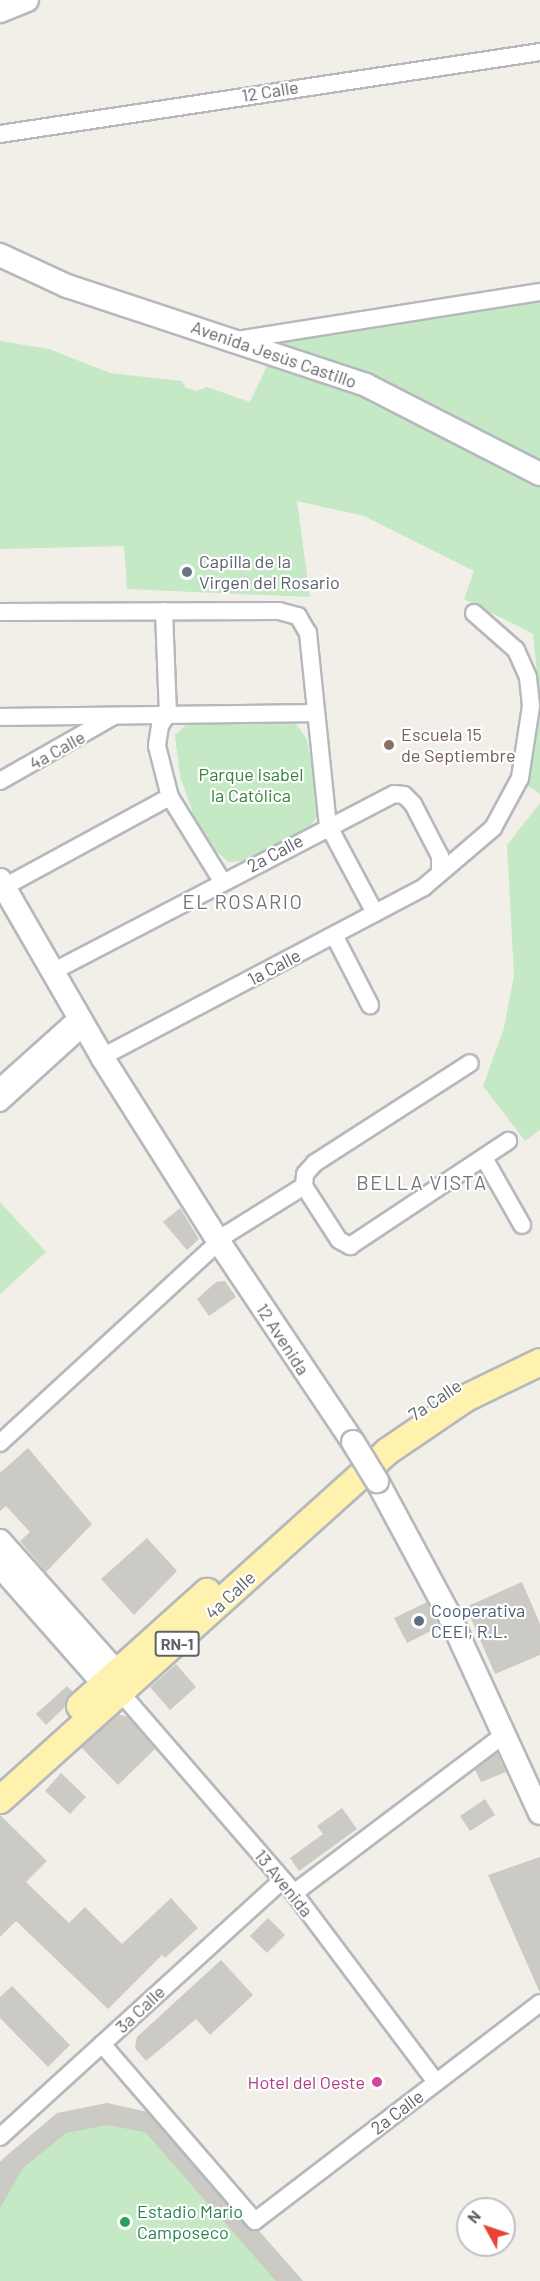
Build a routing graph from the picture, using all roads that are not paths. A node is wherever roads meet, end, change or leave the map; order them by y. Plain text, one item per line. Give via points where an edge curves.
1 (27, 0) edge
2 (0, 10) edge
3 (540, 52) edge
4 (0, 134) edge
5 (0, 255) edge
6 (540, 291) edge
7 (237, 340) junction
8 (540, 474) edge
9 (164, 611) junction
10 (0, 612) edge
11 (474, 614) dead end
12 (168, 713) junction
13 (313, 714) junction
14 (0, 717) edge
15 (113, 717) junction
16 (0, 781) edge
17 (170, 797) junction
18 (328, 825) junction
19 (440, 869) junction
20 (222, 881) junction
21 (2, 883) edge
22 (375, 913) junction
23 (334, 935) junction
24 (54, 971) junction
25 (370, 1005) dead end
26 (82, 1020) junction
27 (102, 1056) junction
28 (470, 1063) dead end
29 (0, 1087) edge
30 (0, 1103) edge
31 (508, 1141) dead end
32 (484, 1158) junction
33 (304, 1186) junction
34 (522, 1225) dead end
35 (219, 1242) junction
36 (540, 1346) edge
37 (540, 1362) edge
38 (0, 1443) edge
39 (345, 1478) junction
40 (0, 1541) edge
41 (0, 1566) edge
42 (114, 1684) junction
43 (505, 1734) junction
44 (0, 1779) edge
45 (0, 1800) edge
46 (540, 1813) edge
47 (280, 1881) junction
48 (294, 1893) junction
49 (540, 2004) edge
50 (102, 2044) junction
51 (436, 2082) junction
52 (0, 2137) edge

1 - 2 street
3 - 4 street, 12 Calle
5 - 7 street, Avenida Jesús Castillo via 67,286
6 - 7 street
7 - 8 street, Avenida Jesús Castillo via 382,392
9 - 10 street
9 - 12 street
9 - 13 street via 279,611 303,620
11 - 19 street, 1a Calle via 516,650 528,677 527,738 520,778 503,814 482,840
12 - 13 street
12 - 15 street
12 - 17 street via 160,726 157,746
13 - 18 street
14 - 15 street
15 - 16 street, 4a Calle
17 - 20 street
17 - 21 street
18 - 19 street, 2a Calle via 384,798 404,795 440,856
18 - 20 street, 2a Calle
18 - 22 street
19 - 22 street, 1a Calle via 424,887
20 - 24 street, 2a Calle
21 - 24 street, 12 Avenida
22 - 23 street, 1a Calle
23 - 25 street
23 - 27 street, 1a Calle
24 - 26 street, 12 Avenida
26 - 27 street, 12 Avenida
26 - 29 street
26 - 30 street
27 - 35 street, 12 Avenida
28 - 33 street via 315,1163 305,1174
31 - 32 street
32 - 33 street via 350,1246 339,1240
32 - 34 street
33 - 35 street
35 - 38 street
35 - 43 street, 12 Avenida, bridge via 377,1481 448,1613
36 - 39 main road, 7a Calle / RN-1 via 433,1399
37 - 39 main road, 7a Calle / RN-1 via 498,1380 427,1422
39 - 42 main road, 4a Calle / RN-1
40 - 42 street, 13 Avenida
41 - 42 street, 13 Avenida
42 - 44 main road, 4a Calle / RN-1
42 - 45 main road, 4a Calle / RN-1
42 - 47 street, 13 Avenida via 190,1768
43 - 46 street, 12 Avenida
43 - 48 street
47 - 48 street, 13 Avenida
47 - 50 street, 3a Calle
48 - 51 street, 13 Avenida
49 - 51 street, 2a Calle
50 - 51 street, 2a Calle via 255,2221
50 - 52 street, 3a Calle

